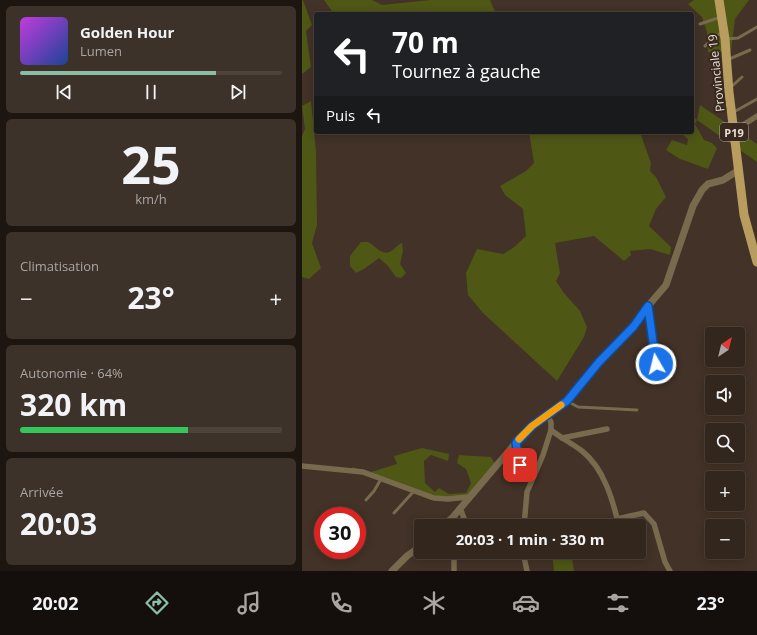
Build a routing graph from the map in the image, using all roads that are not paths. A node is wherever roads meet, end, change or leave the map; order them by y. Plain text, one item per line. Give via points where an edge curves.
1 (719, 0) edge
2 (721, 17) junction
3 (700, 24) dead end
4 (757, 28) edge
5 (724, 35) junction
6 (705, 46) dead end
7 (750, 50) dead end
8 (727, 60) junction
9 (742, 77) dead end
10 (729, 90) junction
11 (757, 99) edge
12 (732, 113) junction
13 (757, 116) edge
14 (734, 131) junction
15 (739, 170) junction
16 (757, 262) edge
17 (648, 306) junction
18 (656, 364) dead end
19 (567, 401) junction
20 (637, 410) dead end
21 (546, 415) junction
22 (607, 429) dead end
23 (552, 430) junction
24 (562, 438) junction
25 (516, 443) junction
26 (520, 465) dead end
27 (302, 466) edge
28 (381, 478) junction
29 (414, 491) junction
30 (469, 497) junction
31 (366, 500) dead end
32 (460, 508) junction
33 (394, 513) dead end
34 (453, 519) edge
35 (464, 519) edge
36 (525, 519) edge
37 (617, 519) joint
38 (414, 551) edge
39 (454, 559) edge
40 (524, 559) edge
41 (392, 571) edge
42 (454, 571) edge
43 (527, 571) edge
44 (670, 571) edge

1 - 2 main road, Provinciale 19 / P19
2 - 3 lane
2 - 5 main road, Provinciale 19 / P19
4 - 5 lane via 738,38
5 - 6 lane
5 - 8 main road, Provinciale 19 / P19
7 - 8 lane
8 - 10 main road, Provinciale 19 / P19
9 - 10 lane
10 - 12 main road, Provinciale 19 / P19
11 - 12 lane
12 - 14 main road, Provinciale 19 / P19
13 - 14 street
14 - 15 main road, Provinciale 19 / P19
15 - 16 main road, Provinciale 19 / P19 via 744,215
15 - 17 street via 723,180 708,184 702,190 693,206 666,285
17 - 18 street
17 - 19 street via 634,326 599,362
19 - 20 lane via 578,407
19 - 21 street
21 - 23 street via 551,422
21 - 25 street
22 - 24 street
23 - 24 street
23 - 36 street via 527,492
24 - 37 street via 582,451 595,465
25 - 26 street
25 - 30 street
27 - 28 street via 363,472
28 - 29 street
28 - 31 lane
29 - 30 street via 448,499
29 - 33 lane
30 - 32 street
32 - 34 street
32 - 35 street
37 - 44 street via 644,513 654,524
38 - 41 street
39 - 42 street
40 - 43 street

